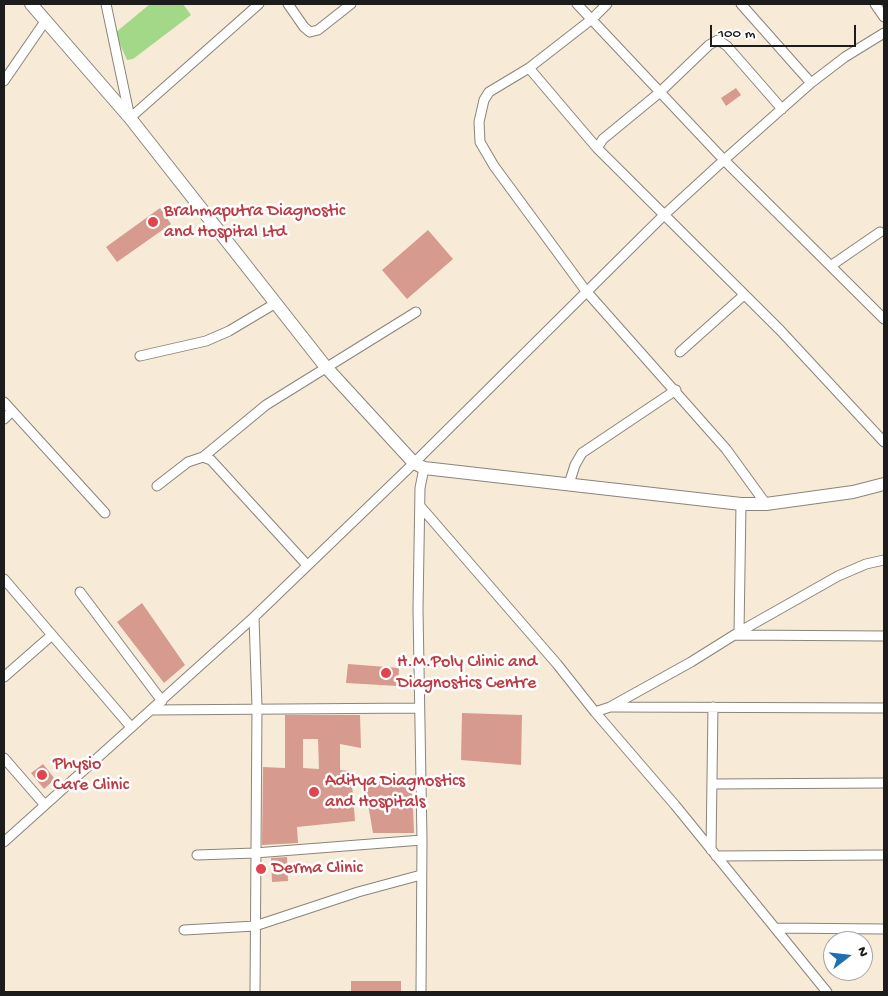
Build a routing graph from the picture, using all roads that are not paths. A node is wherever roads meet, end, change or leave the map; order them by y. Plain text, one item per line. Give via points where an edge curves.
1 (31, 4) edge
2 (106, 4) edge
3 (259, 4) edge
4 (288, 4) edge
5 (351, 4) edge
6 (577, 4) edge
7 (607, 4) edge
8 (740, 4) edge
9 (875, 4) edge
10 (884, 17) edge
11 (592, 19) junction
12 (46, 20) junction
13 (884, 33) edge
14 (529, 68) junction
15 (4, 81) edge
16 (811, 83) junction
17 (660, 94) junction
18 (782, 109) junction
19 (130, 118) junction
20 (597, 148) junction
21 (724, 160) junction
22 (664, 215) junction
23 (880, 232) dead end
24 (832, 265) junction
25 (586, 291) junction
26 (744, 295) junction
27 (276, 303) junction
28 (416, 312) dead end
29 (884, 320) edge
30 (680, 352) dead end
31 (140, 356) dead end
32 (327, 368) junction
33 (676, 390) junction
34 (4, 402) edge
35 (12, 411) junction
36 (4, 420) edge
37 (884, 442) edge
38 (203, 457) junction
39 (419, 465) junction
40 (569, 484) junction
41 (884, 484) edge
42 (157, 486) dead end
43 (741, 504) junction
44 (766, 504) junction
45 (420, 506) junction
46 (105, 513) dead end
47 (884, 560) edge
48 (306, 565) junction
49 (4, 579) edge
50 (80, 592) dead end
51 (254, 617) junction
52 (736, 634) junction
53 (52, 635) junction
54 (884, 636) edge
55 (4, 676) edge
56 (162, 701) junction
57 (257, 707) junction
58 (610, 707) junction
59 (714, 707) junction
60 (418, 708) junction
61 (884, 708) edge
62 (151, 710) junction
63 (595, 712) junction
64 (131, 727) junction
65 (4, 758) edge
66 (884, 783) edge
67 (712, 784) junction
68 (44, 804) junction
69 (422, 840) junction
70 (4, 842) edge
71 (255, 853) junction
72 (714, 853) junction
73 (197, 855) dead end
74 (884, 855) edge
75 (421, 875) junction
76 (254, 926) junction
77 (775, 928) junction
78 (884, 929) edge
79 (184, 930) dead end
80 (255, 992) edge
81 (420, 992) edge
82 (827, 992) edge

1 - 12 main road
2 - 19 street
3 - 19 street
4 - 5 street via 310,32 318,30
6 - 11 street
7 - 11 street
8 - 16 street
9 - 10 street
11 - 14 street
11 - 17 street
12 - 15 street
12 - 19 main road
13 - 16 street
14 - 20 street
14 - 25 street via 489,92 479,122 480,142 494,166
16 - 18 street
17 - 18 street via 718,40 727,46
17 - 20 street via 603,139
17 - 21 street
18 - 21 street
19 - 27 main road
20 - 22 street
21 - 22 street
21 - 24 street
22 - 25 street
22 - 26 street
23 - 24 street
24 - 29 street
25 - 33 street
25 - 39 street
26 - 30 street
26 - 37 street
27 - 31 street via 206,341
27 - 32 main road
28 - 32 street
32 - 38 street via 266,404
32 - 39 main road
33 - 40 street via 582,453
33 - 44 street
34 - 35 street
35 - 36 street
35 - 46 street
38 - 42 street via 188,462
38 - 48 street via 217,466
39 - 40 main road
39 - 45 street
39 - 48 street
40 - 43 main road
41 - 44 main road via 853,492
43 - 44 main road
43 - 52 street
45 - 60 street
45 - 63 street via 558,664
47 - 52 street via 838,576
48 - 51 street
49 - 53 street
50 - 56 street
51 - 56 street
51 - 57 street
52 - 54 street
52 - 58 street
53 - 55 street
53 - 64 street
56 - 62 street
57 - 60 street
57 - 62 street
57 - 71 street
58 - 59 street
58 - 63 street
59 - 61 street
59 - 67 street
60 - 69 street
62 - 64 street
63 - 72 street
64 - 68 street
65 - 68 street
66 - 67 street
67 - 72 street
68 - 70 street
69 - 71 street
69 - 75 street
71 - 73 street
71 - 76 street
72 - 74 street
72 - 77 street
75 - 76 street
75 - 81 street
76 - 79 street
76 - 80 street
77 - 78 street
77 - 82 street

